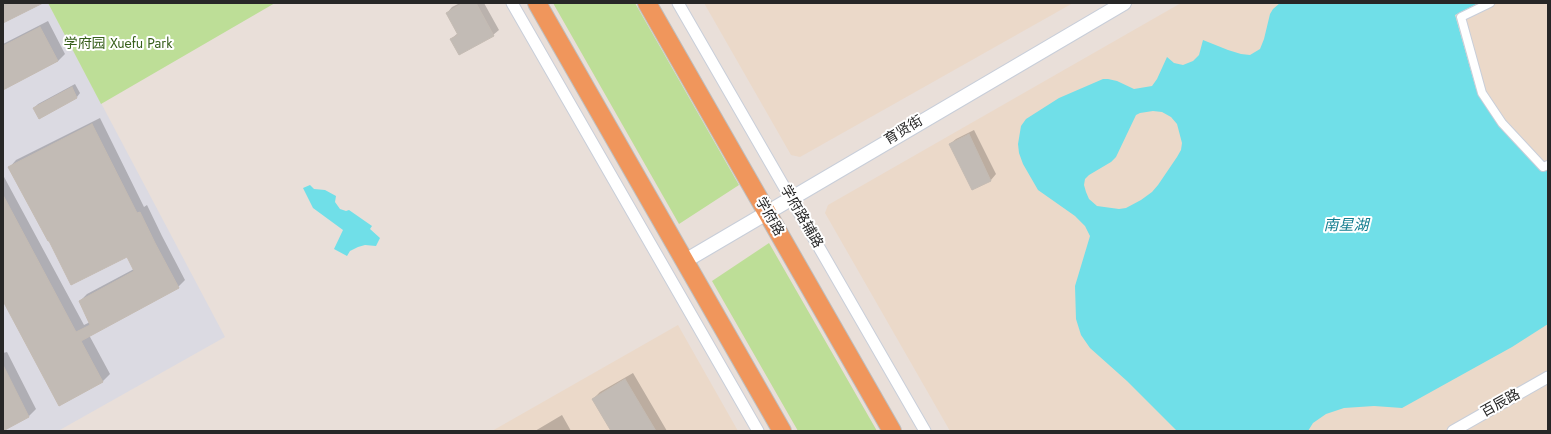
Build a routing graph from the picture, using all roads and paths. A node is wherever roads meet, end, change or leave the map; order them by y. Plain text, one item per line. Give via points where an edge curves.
1 (512, 3) edge
2 (537, 3) edge
3 (647, 3) edge
4 (678, 3) edge
5 (1124, 3) edge
6 (1490, 3) edge
7 (1548, 165) edge
8 (790, 199) junction
9 (767, 213) junction
10 (685, 261) junction
11 (1548, 377) edge
12 (758, 431) edge
13 (782, 431) edge
14 (892, 431) edge
15 (925, 431) edge
16 (1453, 431) edge

1 - 12 street
2 - 10 highway
3 - 9 highway, 学府路
4 - 8 street, 学府路辅路
5 - 8 street, 育贤街
6 - 7 street via 1461,17 1482,93 1512,134 1543,167
8 - 9 street, 育贤街
8 - 15 street, 学府路辅路
9 - 10 street, 育贤街
9 - 14 highway, 学府路
10 - 13 highway
11 - 16 street, 百辰路

